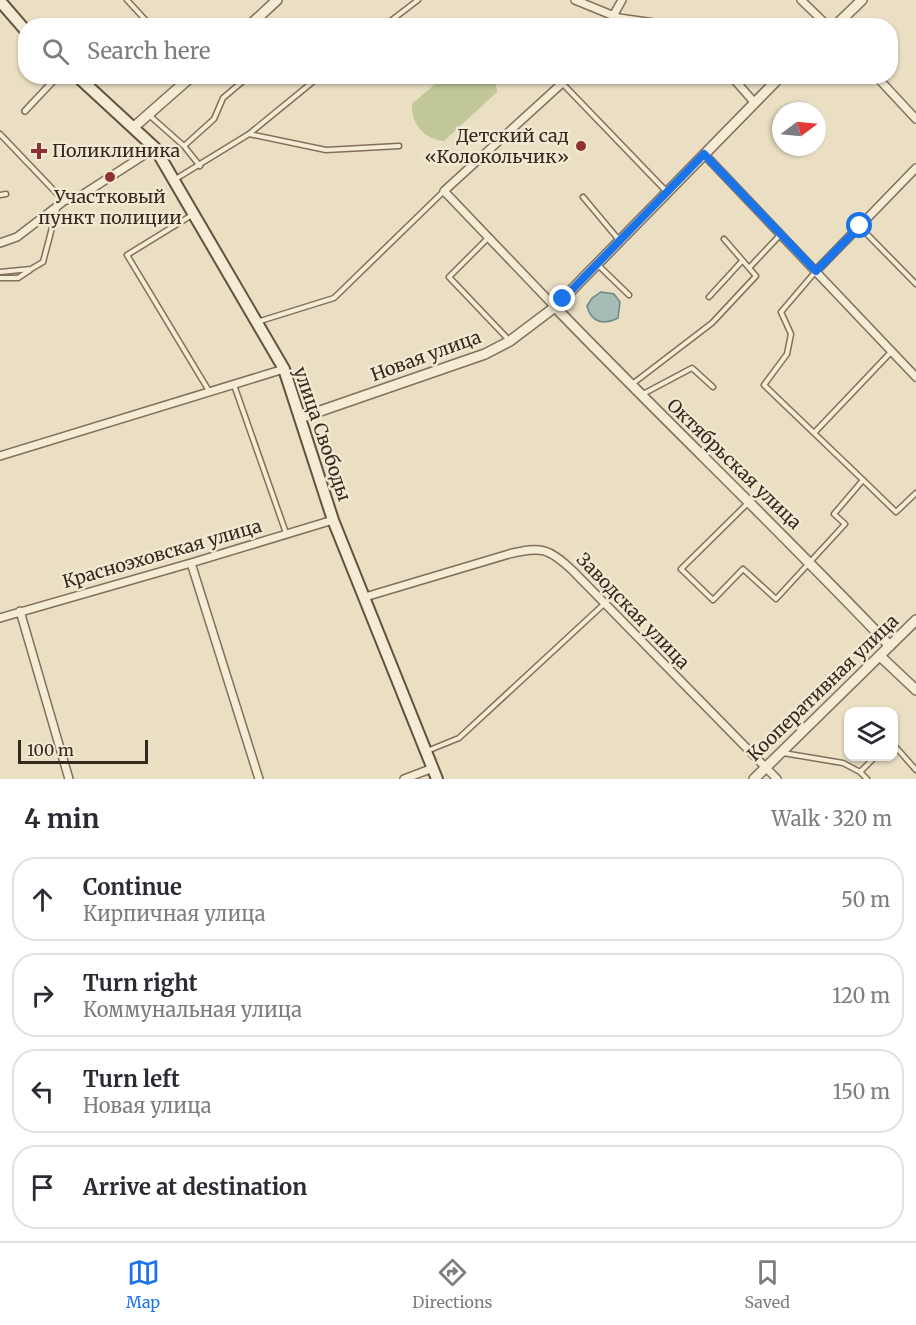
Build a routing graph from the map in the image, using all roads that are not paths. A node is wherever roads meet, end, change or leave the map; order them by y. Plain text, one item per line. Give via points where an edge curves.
1 (127, 0) edge
2 (277, 0) edge
3 (417, 0) edge
4 (622, 0) edge
5 (801, 0) edge
6 (862, 0) edge
7 (577, 1) edge
8 (0, 2) edge
9 (613, 16) junction
10 (144, 18) edge
11 (258, 18) edge
12 (394, 18) edge
13 (619, 18) edge
14 (820, 18) edge
15 (843, 18) edge
16 (18, 22) edge
17 (50, 84) edge
18 (86, 84) edge
19 (183, 84) edge
20 (240, 84) edge
21 (310, 84) edge
22 (561, 84) edge
23 (563, 84) edge
24 (738, 84) edge
25 (773, 84) edge
26 (883, 84) edge
27 (754, 102) junction
28 (25, 111) dead end
29 (149, 115) junction
30 (916, 119) edge
31 (134, 127) junction
32 (0, 134) edge
33 (249, 134) junction
34 (184, 146) junction
35 (399, 146) dead end
36 (155, 148) junction
37 (704, 154) junction
38 (200, 166) junction
39 (916, 168) edge
40 (174, 181) junction
41 (444, 191) junction
42 (666, 192) junction
43 (6, 194) dead end
44 (0, 195) edge
45 (583, 197) dead end
46 (64, 201) junction
47 (57, 209) junction
48 (193, 214) junction
49 (860, 226) junction
50 (780, 234) junction
51 (489, 238) junction
52 (724, 239) dead end
53 (620, 240) junction
54 (0, 243) edge
55 (742, 261) junction
56 (597, 264) junction
57 (749, 268) junction
58 (31, 269) junction
59 (816, 271) junction
60 (0, 272) edge
61 (0, 278) edge
62 (916, 284) edge
63 (629, 295) dead end
64 (709, 297) dead end
65 (555, 307) junction
66 (256, 322) junction
67 (510, 341) junction
68 (892, 351) junction
69 (284, 369) junction
70 (916, 377) edge
71 (234, 384) junction
72 (631, 386) junction
73 (713, 387) dead end
74 (210, 391) junction
75 (640, 395) junction
76 (300, 418) junction
77 (814, 433) junction
78 (0, 456) edge
79 (862, 480) junction
80 (916, 493) edge
81 (749, 501) junction
82 (333, 520) junction
83 (286, 534) junction
84 (810, 561) junction
85 (191, 563) junction
86 (364, 597) junction
87 (604, 603) junction
88 (20, 611) junction
89 (0, 618) edge
90 (916, 620) edge
91 (890, 646) junction
92 (880, 656) junction
93 (916, 690) edge
94 (898, 750) edge
95 (426, 751) junction
96 (780, 753) junction
97 (871, 761) edge
98 (765, 768) junction
99 (916, 770) edge
100 (435, 771) edge
101 (860, 772) junction
102 (69, 779) edge
103 (259, 779) edge
104 (404, 779) edge
105 (754, 779) edge
106 (777, 779) edge
107 (867, 779) edge

1 - 10 lane
2 - 11 street
3 - 12 lane
4 - 9 street
5 - 14 street
6 - 15 street
7 - 9 street
8 - 16 main road
9 - 13 street
17 - 28 street
18 - 31 main road, улица Свободы
19 - 29 street
20 - 34 lane via 223,98 214,119
21 - 33 lane
22 - 41 street
23 - 42 lane
24 - 27 street
25 - 27 street, Новая улица
26 - 30 street
27 - 37 street, Новая улица
29 - 31 street
29 - 34 lane
31 - 36 main road, улица Свободы
32 - 46 lane
33 - 35 lane via 326,150
33 - 38 lane
34 - 38 lane
36 - 40 main road, улица Свободы
36 - 46 street via 82,195
37 - 42 street, Новая улица
37 - 50 street
38 - 40 lane
39 - 49 street
40 - 48 main road, улица Свободы
41 - 51 street
41 - 66 lane via 334,298
42 - 53 street, Новая улица
43 - 44 lane
45 - 53 lane
46 - 47 street
47 - 54 street via 17,237
47 - 58 lane via 43,262
48 - 66 main road, улица Свободы
48 - 74 lane via 127,255
49 - 59 street
49 - 62 lane
50 - 57 lane
50 - 59 street
51 - 65 street
51 - 67 lane via 449,276
52 - 55 lane
53 - 56 street, Новая улица
55 - 57 lane
55 - 64 lane
56 - 63 lane
56 - 65 street, Новая улица
57 - 72 lane via 756,276 712,322
58 - 60 lane
58 - 61 lane via 18,278
59 - 68 street
59 - 77 lane via 781,312 792,334 787,354 764,385
65 - 67 street, Новая улица
65 - 72 street, Октябрьская улица
66 - 69 main road, улица Свободы
67 - 76 street, Новая улица via 485,354
68 - 70 street
68 - 77 lane
69 - 71 street
69 - 76 main road, улица Свободы
71 - 74 street
71 - 83 lane
72 - 75 street, Октябрьская улица
73 - 75 lane via 692,368
74 - 78 street
75 - 81 street, Октябрьская улица
76 - 82 main road, улица Свободы
77 - 79 lane
79 - 80 lane via 896,512
79 - 84 lane via 834,514 845,524
81 - 84 street, Октябрьская улица
81 - 84 lane via 681,569 713,600 743,569 776,599
82 - 83 street, Красноэховская улица
82 - 86 main road, улица Свободы
83 - 85 street, Красноэховская улица
84 - 91 street, Октябрьская улица
85 - 88 street, Красноэховская улица
85 - 103 street
86 - 87 street, Заводская улица via 532,548 561,559
86 - 95 main road, улица Свободы
87 - 95 lane via 459,738
87 - 98 street, Заводская улица
88 - 89 street, Красноэховская улица
88 - 102 street
90 - 91 street, Кооперативная улица
91 - 92 street, Кооперативная улица
92 - 93 street
92 - 96 street, Кооперативная улица
94 - 99 lane
95 - 100 main road, улица Свободы
96 - 98 street, Кооперативная улица
96 - 101 lane via 843,763
97 - 101 lane
98 - 105 street, Кооперативная улица
98 - 106 street, Заводская улица
100 - 104 street
101 - 107 lane

